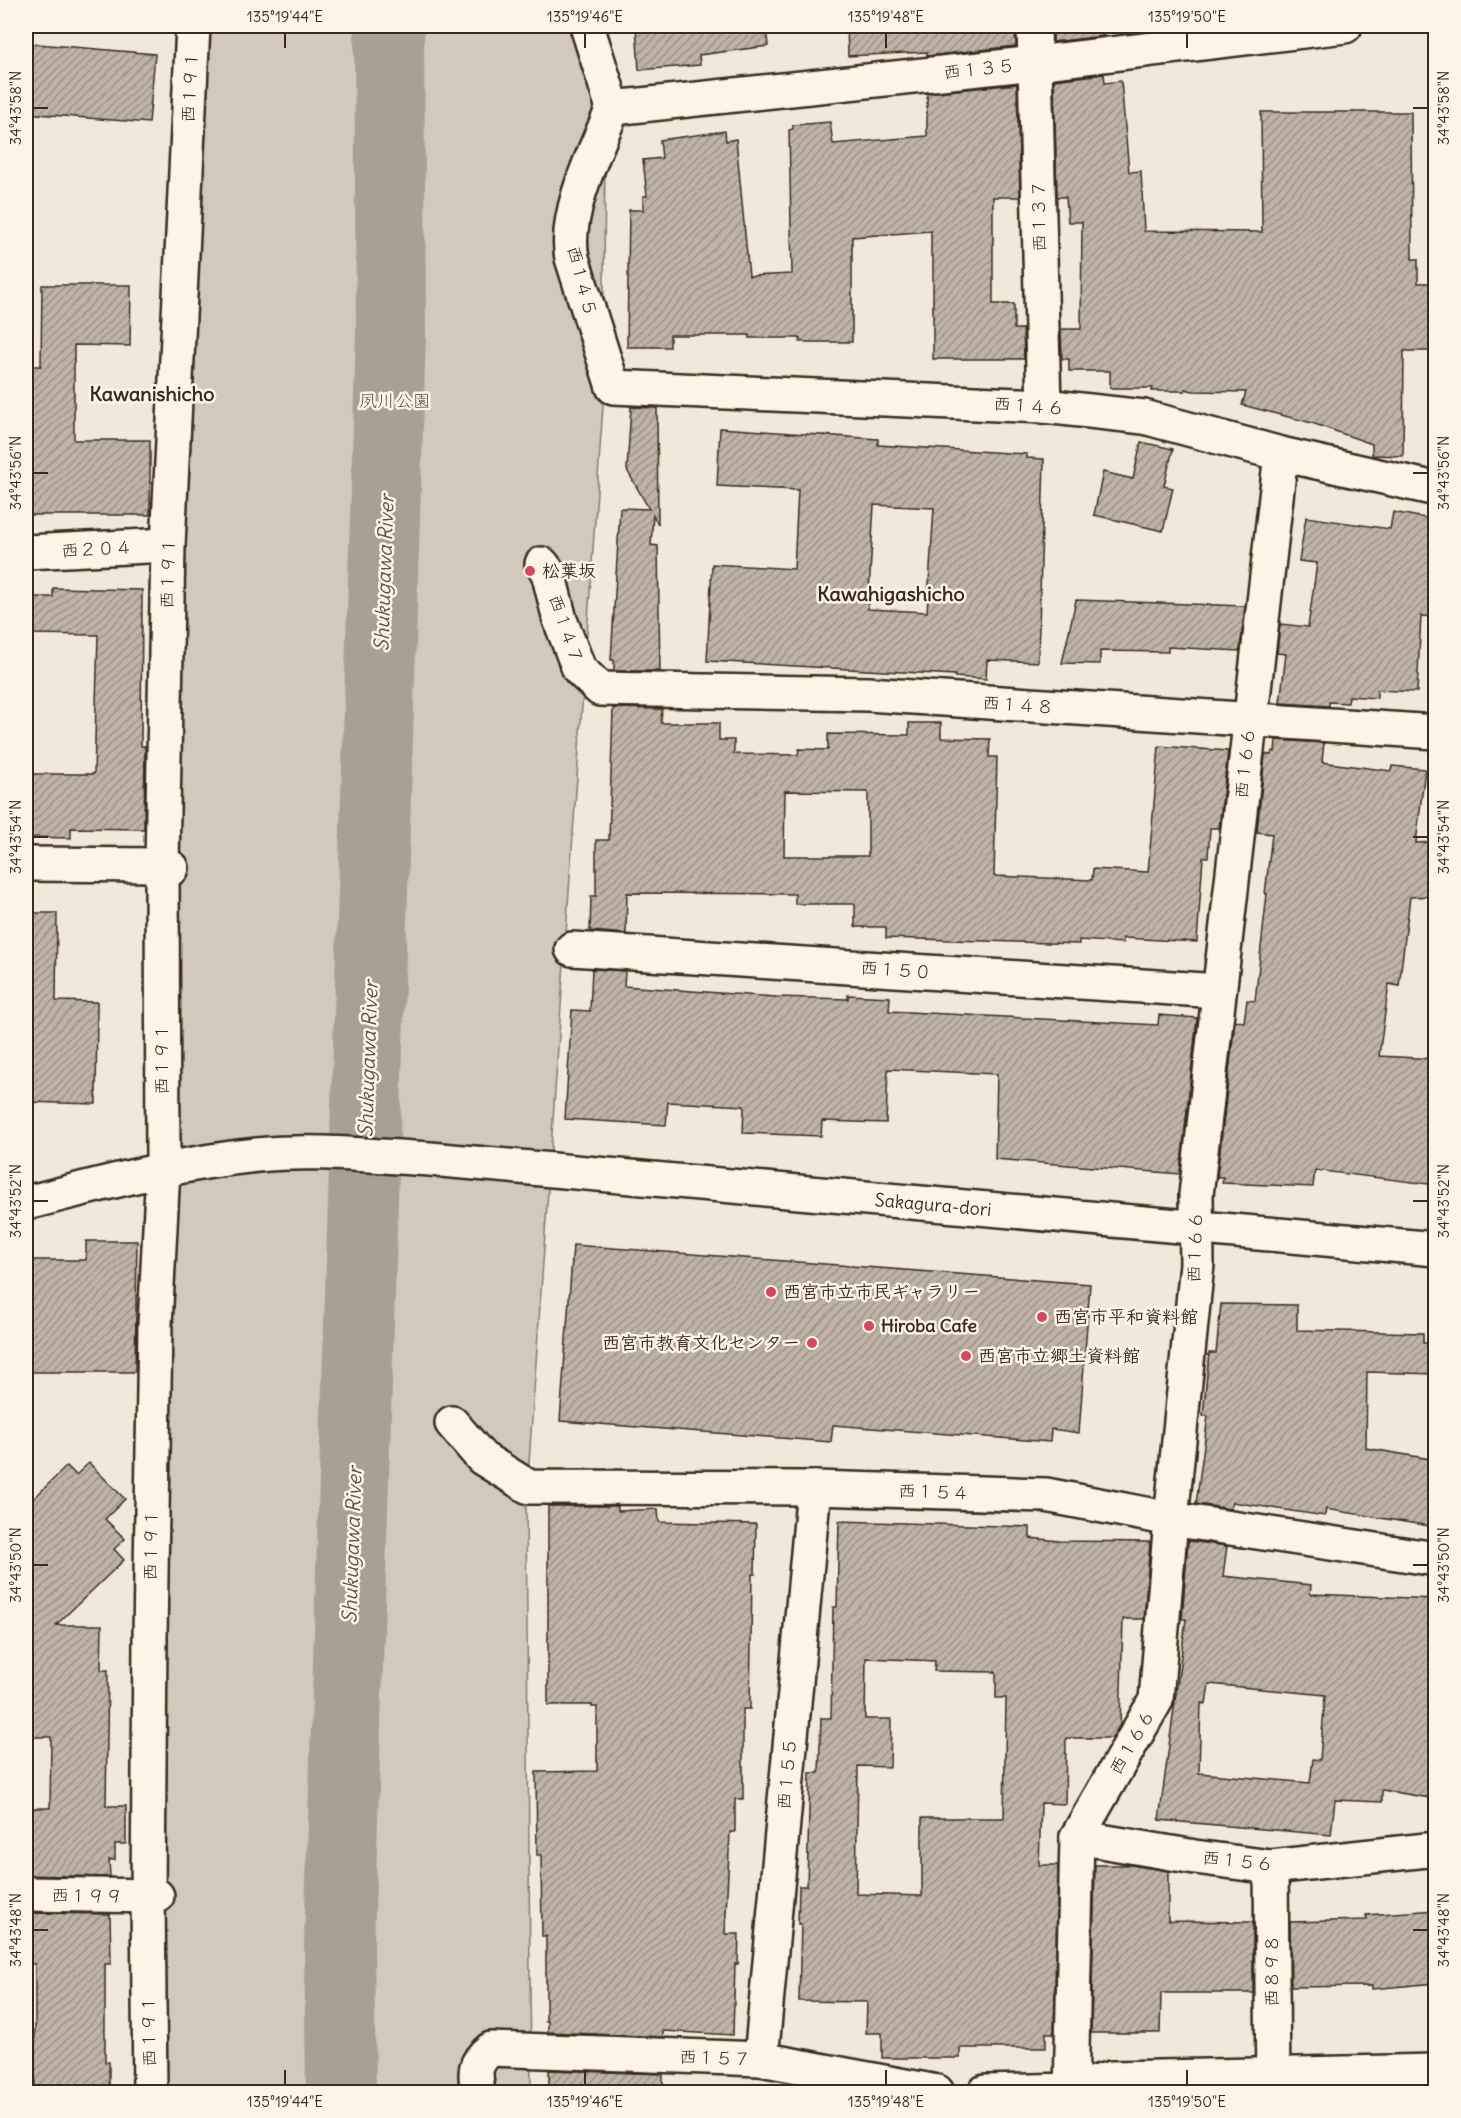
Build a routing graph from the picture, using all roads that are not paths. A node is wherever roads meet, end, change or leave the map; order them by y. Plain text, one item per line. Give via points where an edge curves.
1 (193, 26) edge
2 (587, 26) edge
3 (1034, 26) edge
4 (1345, 26) edge
5 (1036, 63) junction
6 (613, 108) junction
7 (613, 387) joint
8 (1044, 406) junction
9 (1281, 454) junction
10 (1436, 489) edge
11 (175, 539) junction
12 (26, 552) edge
13 (543, 564) dead end
14 (600, 688) joint
15 (1249, 721) junction
16 (1436, 732) edge
17 (26, 864) edge
18 (167, 867) junction
19 (572, 950) dead end
20 (1219, 991) junction
21 (171, 1147) junction
22 (26, 1203) edge
23 (1197, 1229) junction
24 (1436, 1249) edge
25 (452, 1424) dead end
26 (814, 1488) junction
27 (1171, 1519) junction
28 (1436, 1559) edge
29 (1077, 1837) junction
30 (1436, 1849) edge
31 (1271, 1867) junction
32 (26, 1894) edge
33 (152, 1896) junction
34 (761, 2060) junction
35 (1436, 2071) edge
36 (1273, 2084) edge
37 (1071, 2091) edge
38 (150, 2092) edge
39 (478, 2092) edge
40 (937, 2092) edge
41 (985, 2092) edge

1 - 11 street, 西１９１
2 - 6 street
3 - 5 street, 西１３７
4 - 5 street, 西１３５
5 - 6 street, 西１３５
5 - 8 street, 西１３７
6 - 7 street, 西１４５ via 588,170 569,242
7 - 8 street, 西１４６
8 - 9 street, 西１４６ via 1144,417
9 - 10 street, 西１４６
9 - 15 street, 西１６６
11 - 12 street, 西２０４
11 - 18 street, 西１９１
13 - 14 street, 西１４７ via 579,669
14 - 15 street, 西１４８ via 868,694
15 - 16 street, 西１４８
15 - 20 street, 西１６６
17 - 18 street
18 - 21 street, 西１９１
19 - 20 street, 西１５０
20 - 23 street, 西１６６ via 1196,1195
21 - 22 street, Sakagura-dori
21 - 23 street, Sakagura-dori via 257,1155 302,1152 430,1159
21 - 33 street, 西１９１ via 170,1214 155,1325
23 - 24 street, Sakagura-dori
23 - 27 street, 西１６６ via 1197,1263
25 - 26 street, 西１５４ via 482,1458 530,1487
26 - 27 street, 西１５４ via 1046,1495
26 - 34 street, 西１５５
27 - 28 street, 西１５４
27 - 29 street, 西１６６ via 1156,1700
29 - 31 street, 西１５６
29 - 37 street, 西１６６
30 - 31 street, 西１５６
31 - 36 street, 西８９８
32 - 33 street, 西１９９
33 - 38 street, 西１９１
34 - 39 street, 西１５７ via 490,2049 476,2065
34 - 40 street, 西１５７
35 - 36 street
36 - 37 street via 1111,2079
37 - 41 street

